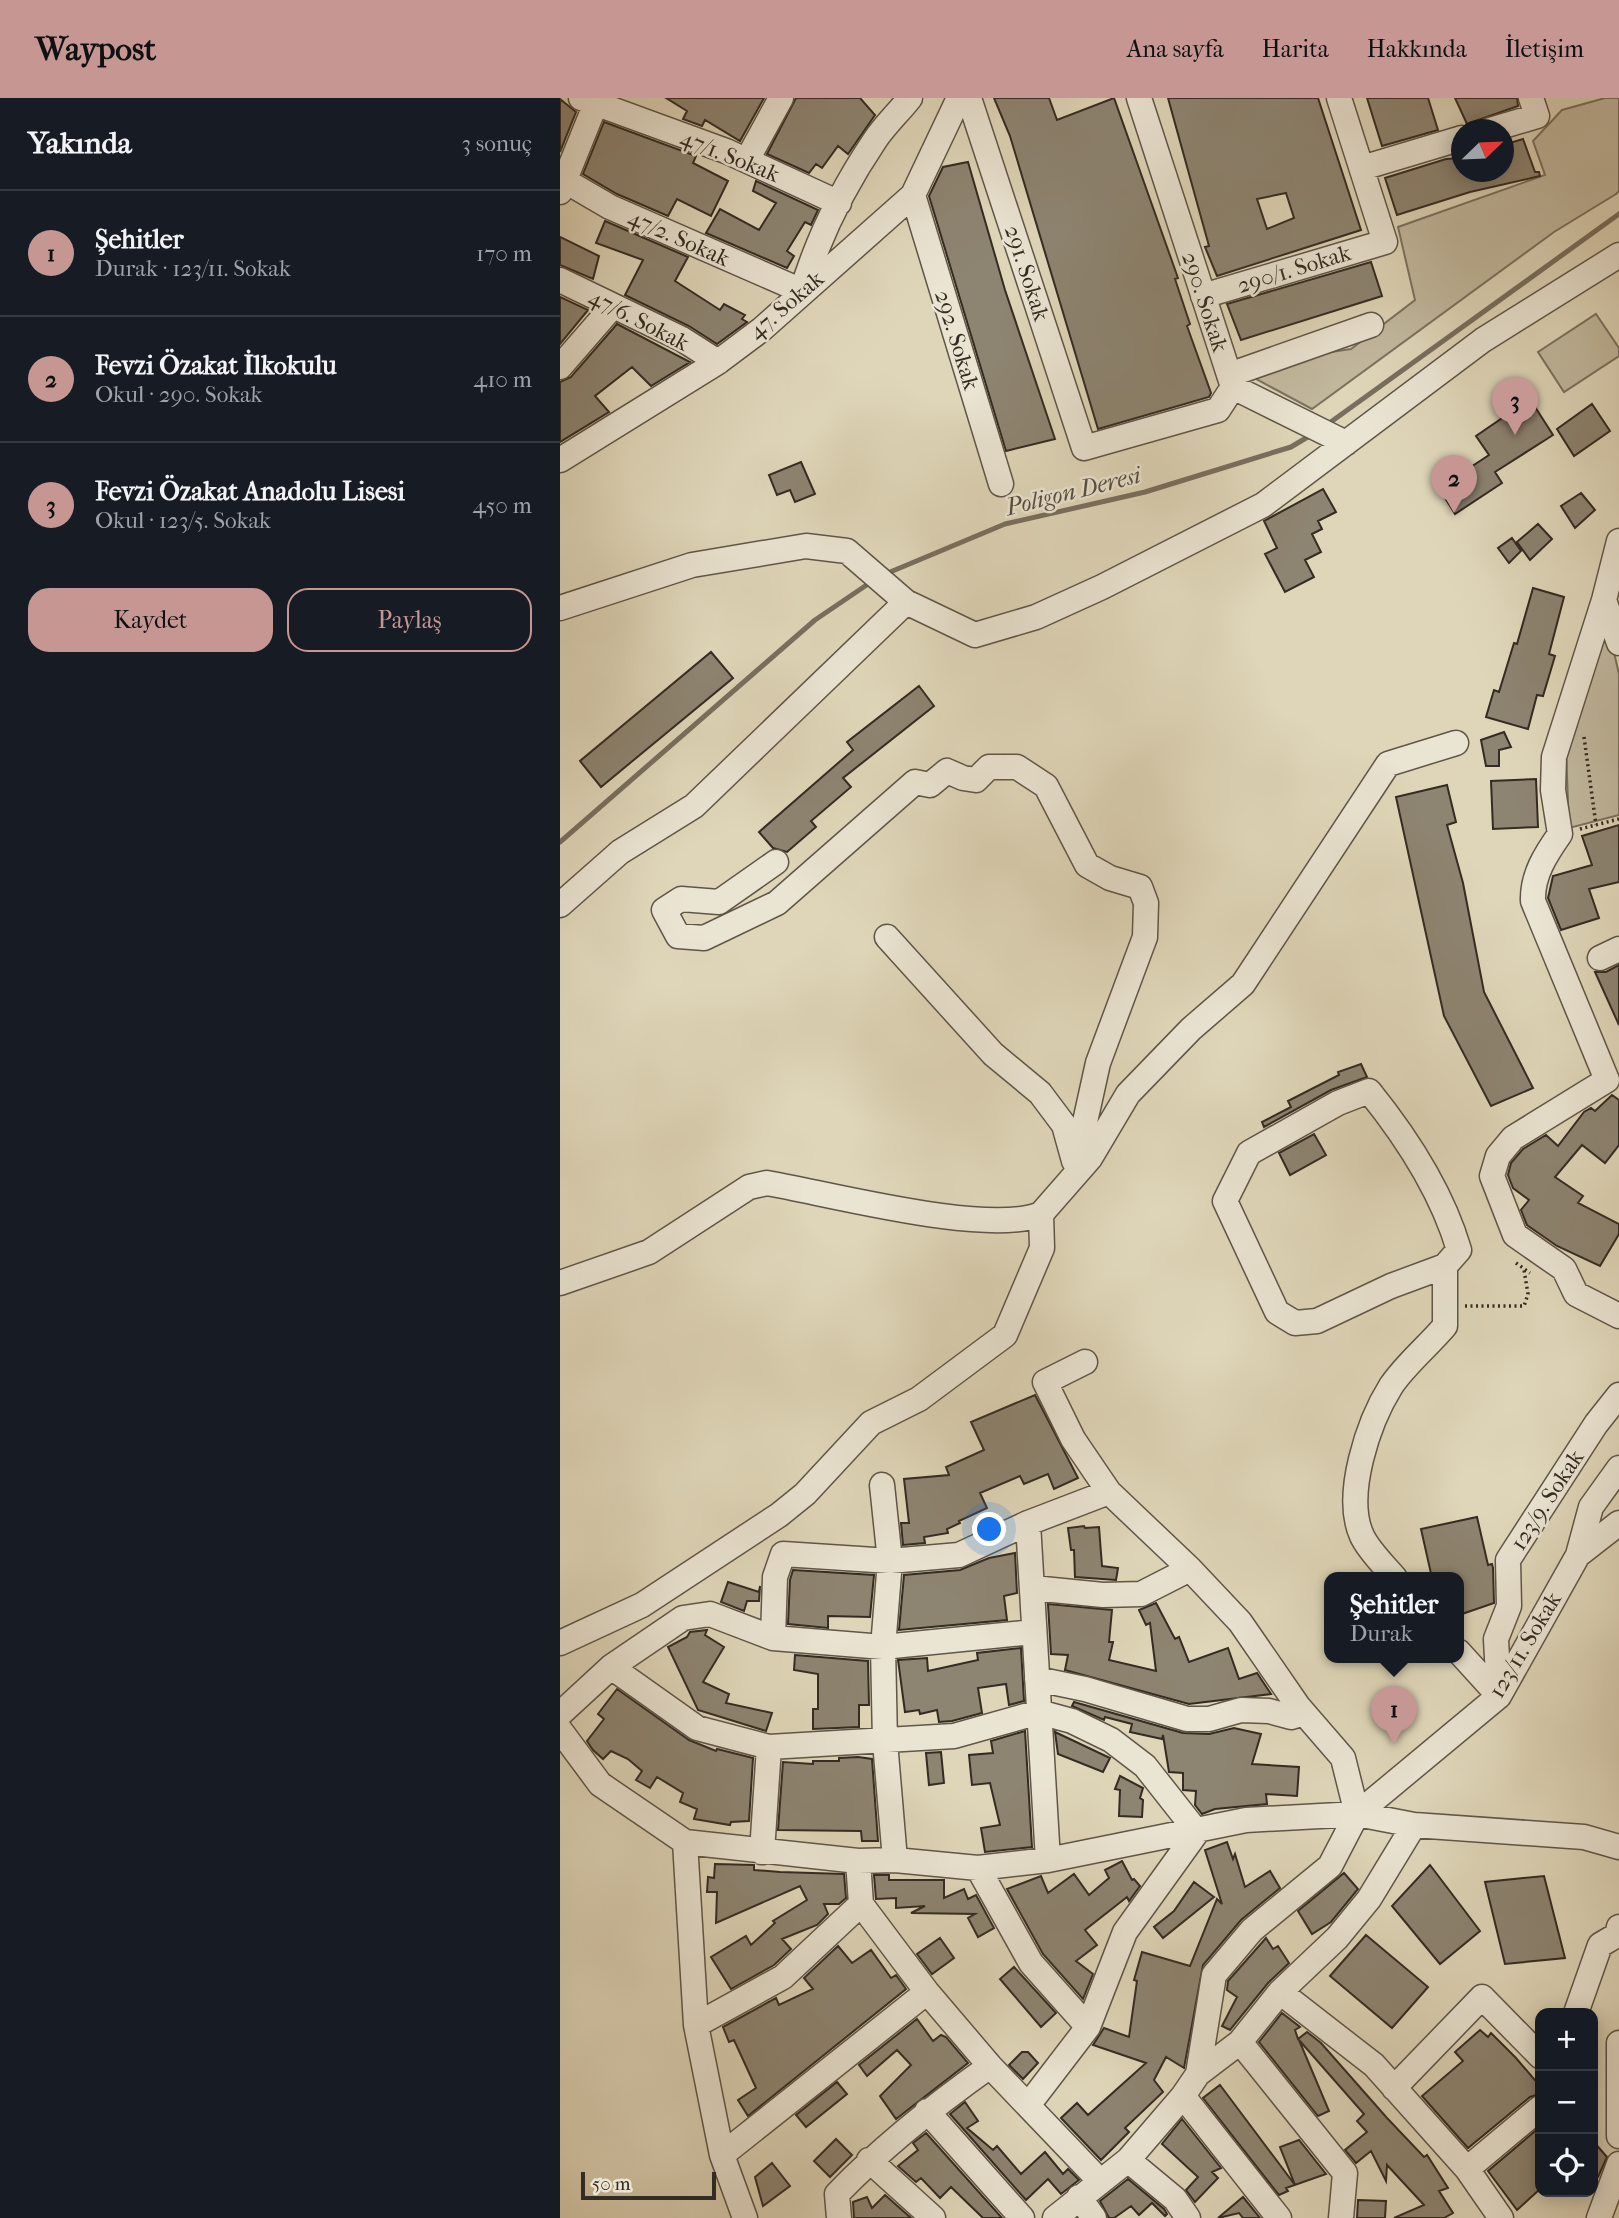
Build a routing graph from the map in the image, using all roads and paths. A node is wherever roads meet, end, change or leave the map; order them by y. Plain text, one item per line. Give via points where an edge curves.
1 (781, 98) edge
2 (910, 98) edge
3 (958, 98) edge
4 (969, 98) edge
5 (1139, 98) edge
6 (1339, 98) edge
7 (591, 100) edge
8 (1534, 107) edge
9 (1511, 119) edge
10 (1451, 141) edge
11 (747, 160) junction
12 (1362, 168) junction
13 (562, 183) edge
14 (913, 195) junction
15 (839, 203) junction
16 (1619, 255) edge
17 (560, 280) edge
18 (802, 291) junction
19 (1203, 296) junction
20 (613, 306) junction
21 (1371, 325) dead end
22 (718, 362) junction
23 (560, 367) edge
24 (1231, 381) junction
25 (1340, 440) junction
26 (560, 460) edge
27 (1001, 484) dead end
28 (1619, 541) edge
29 (1604, 600) junction
30 (906, 602) junction
31 (560, 608) edge
32 (1619, 643) edge
33 (1584, 727) dead end
34 (1456, 743) dead end
35 (1619, 819) edge
36 (1595, 825) junction
37 (1560, 834) junction
38 (776, 862) dead end
39 (560, 905) edge
40 (887, 937) dead end
41 (1613, 1083) edge
42 (1084, 1165) junction
43 (1041, 1214) junction
44 (1445, 1266) junction
45 (1524, 1270) dead end
46 (560, 1283) edge
47 (1448, 1306) junction
48 (1619, 1316) edge
49 (1085, 1362) dead end
50 (1619, 1395) edge
51 (1619, 1468) edge
52 (882, 1485) dead end
53 (1108, 1492) junction
54 (1028, 1523) junction
55 (1619, 1523) edge
56 (1578, 1555) junction
57 (890, 1561) junction
58 (1190, 1569) junction
59 (1390, 1572) edge
60 (1033, 1588) junction
61 (1032, 1633) junction
62 (773, 1638) junction
63 (560, 1643) edge
64 (883, 1647) junction
65 (1464, 1658) edge
66 (611, 1667) junction
67 (1037, 1679) junction
68 (1499, 1696) junction
69 (1040, 1712) junction
70 (1304, 1713) junction
71 (560, 1714) edge
72 (560, 1730) edge
73 (885, 1742) junction
74 (769, 1747) junction
75 (1357, 1814) junction
76 (1414, 1825) junction
77 (1196, 1832) junction
78 (685, 1842) junction
79 (1619, 1847) edge
80 (762, 1852) junction
81 (895, 1860) junction
82 (1048, 1860) junction
83 (858, 1861) junction
84 (978, 1868) junction
85 (860, 1904) junction
86 (1618, 1933) edge
87 (928, 1992) junction
88 (1280, 1992) junction
89 (1578, 2008) edge
90 (696, 2025) junction
91 (1088, 2027) junction
92 (1240, 2042) junction
93 (1619, 2043) edge
94 (1535, 2051) edge
95 (990, 2066) junction
96 (1198, 2074) junction
97 (1394, 2088) junction
98 (1183, 2096) junction
99 (1029, 2104) junction
100 (927, 2111) junction
101 (1535, 2112) edge
102 (1619, 2136) edge
103 (722, 2155) junction
104 (869, 2160) junction
105 (1128, 2160) junction
106 (1619, 2164) edge
107 (1467, 2169) junction
108 (1099, 2180) junction
109 (1079, 2197) junction
110 (745, 2218) edge
111 (839, 2218) edge
112 (933, 2218) edge
113 (1022, 2218) edge
114 (1055, 2218) edge
115 (1094, 2218) edge
116 (1188, 2218) edge
117 (1279, 2218) edge
118 (1341, 2218) edge
119 (1501, 2218) edge
120 (1599, 2218) edge

1 - 11 street
2 - 15 street via 876,139
3 - 14 street, 47. Sokak
4 - 24 street, 291. Sokak via 1084,448 1218,410
5 - 19 street, 290. Sokak
6 - 12 street
7 - 11 street, 47/1. Sokak
7 - 13 street
8 - 9 street
10 - 12 street
11 - 15 street, 47/1. Sokak
12 - 19 street, 290/1. Sokak via 1385,242
13 - 18 street, 47/2. Sokak
14 - 18 street, 47. Sokak
14 - 27 street, 292. Sokak
15 - 18 street via 814,253
16 - 25 street
17 - 20 street, 47/6. Sokak
18 - 22 street, 47. Sokak
19 - 24 street, 290. Sokak
20 - 22 street, 47/6. Sokak
20 - 23 street
21 - 24 street
22 - 26 street, 47. Sokak
24 - 25 street
25 - 30 street via 1263,505 1036,617 975,635
28 - 29 street
29 - 32 street
29 - 37 street via 1554,757 1553,790
30 - 31 street via 847,551 806,546 692,565
30 - 39 street via 694,806 620,852
33 - 36 path
34 - 42 street via 1388,764 1243,984 1128,1094
35 - 36 path
36 - 37 path
37 - 41 street via 1533,886 1533,901
38 - 42 street via 719,902 681,899 664,910 678,936 704,938 777,903 915,782 930,785 947,771 976,779 989,767 1017,767 1046,786 1087,865 1140,887 1146,903 1145,937 1098,1063 1081,1140
40 - 42 street via 993,1054 1040,1093 1064,1125
41 - 48 street via 1513,1138 1498,1156 1492,1176 1515,1235 1564,1269 1576,1294
42 - 43 street
43 - 46 street via 1024,1221 931,1214 767,1183 749,1186 649,1252
43 - 63 street via 1042,1248 1004,1335 919,1399 871,1423 805,1494 779,1515 642,1605
44 - 44 street via 1317,1321 1295,1324 1277,1312 1225,1200 1250,1153 1369,1091 1397,1126 1450,1217 1459,1250
44 - 47 street
45 - 47 path via 1528,1294 1524,1306
47 - 59 street via 1445,1326 1392,1384 1363,1451 1357,1503 1361,1534
49 - 53 street via 1045,1382 1073,1439
50 - 68 street, 123/9. Sokak via 1508,1560 1509,1606 1496,1639
51 - 56 street via 1591,1507
52 - 57 street
53 - 54 street
53 - 58 street
54 - 57 street via 959,1555
54 - 60 street
55 - 56 street, 123/11. Sokak
56 - 68 street, 123/11. Sokak
57 - 62 street via 783,1554 775,1577
57 - 64 street
58 - 60 street via 1141,1594
58 - 70 street via 1240,1622
60 - 61 street
61 - 64 street
61 - 67 street
62 - 64 street
62 - 66 street via 710,1614 683,1618
64 - 73 street
65 - 68 street
66 - 71 street
66 - 74 street via 697,1728
67 - 69 street
67 - 70 street via 1186,1719 1241,1710 1292,1717
68 - 75 street, 123/11. Sokak
69 - 73 street via 954,1736
69 - 77 street via 1111,1740 1137,1760
69 - 82 street
70 - 75 street via 1343,1758
72 - 78 street via 600,1784
73 - 74 street
73 - 81 street
74 - 80 street
75 - 76 street
75 - 77 street via 1246,1820
75 - 96 street via 1330,1866 1252,1930 1214,1975
76 - 79 street via 1584,1837
76 - 88 street via 1369,1899 1337,1938
77 - 82 street
77 - 91 street via 1125,1932
78 - 80 street
78 - 90 street
80 - 83 street
81 - 83 street
81 - 84 street
82 - 84 street
83 - 85 street
84 - 91 street via 1031,1963
85 - 87 street
85 - 90 street via 783,1977
86 - 89 street via 1600,1945
87 - 95 street
87 - 103 street
88 - 92 street
88 - 97 street via 1374,2065
90 - 103 street
91 - 99 street
92 - 96 street
92 - 118 street via 1345,2173
93 - 102 street
94 - 97 street via 1482,1997
95 - 99 street
95 - 100 street
96 - 98 street
97 - 107 street
98 - 105 street
98 - 117 street
99 - 108 street
100 - 104 street
100 - 113 street
101 - 107 street
103 - 110 street
104 - 111 street via 837,2194
104 - 112 street
105 - 108 street
105 - 116 street via 1175,2199
106 - 120 street
107 - 119 street
108 - 109 street
109 - 114 street
109 - 115 street

